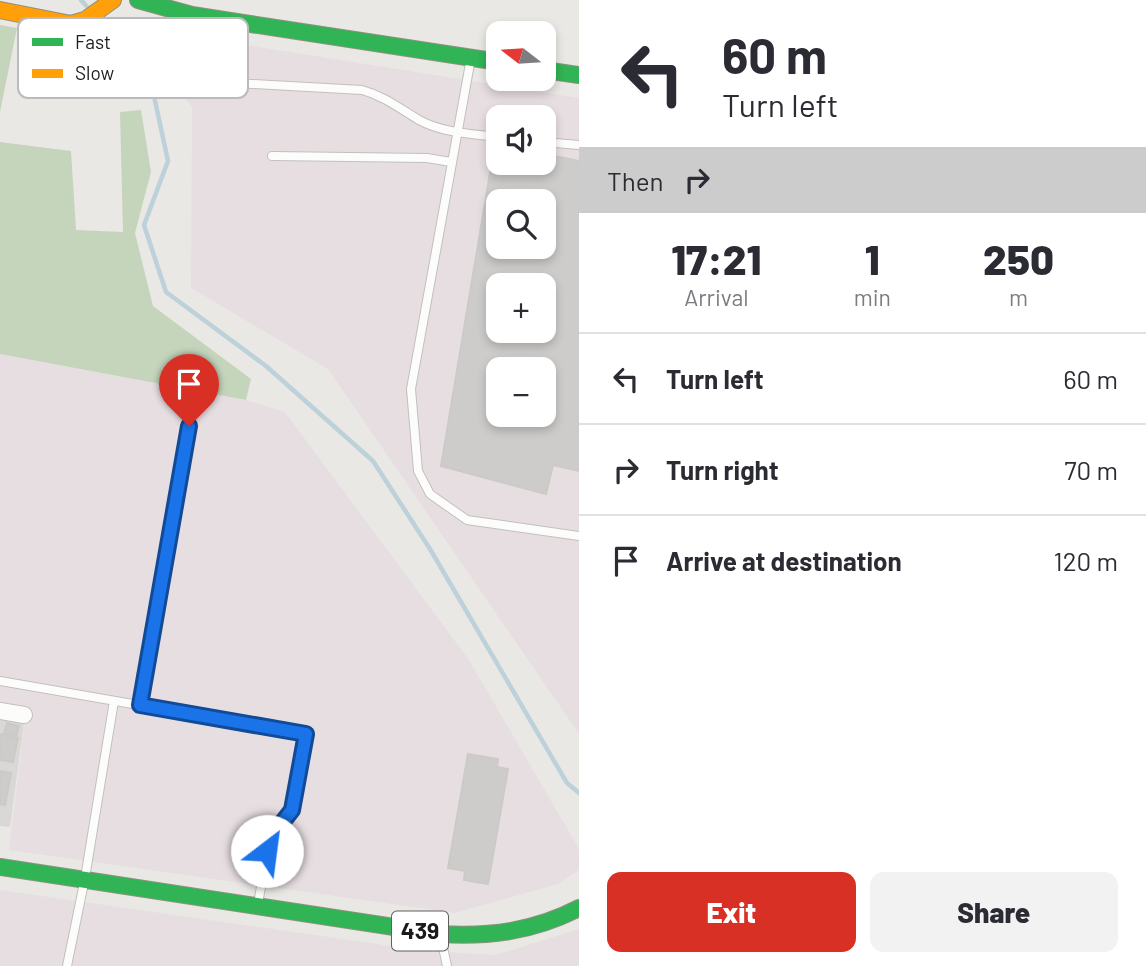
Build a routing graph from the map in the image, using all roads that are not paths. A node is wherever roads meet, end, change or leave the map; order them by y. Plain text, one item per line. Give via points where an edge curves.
1 (138, 0) edge
2 (110, 2) edge
3 (0, 10) edge
4 (38, 18) edge
5 (86, 18) edge
6 (211, 18) edge
7 (248, 24) edge
8 (471, 58) junction
9 (486, 60) edge
10 (556, 72) edge
11 (579, 75) edge
12 (248, 83) edge
13 (455, 132) junction
14 (486, 136) edge
15 (556, 143) edge
16 (579, 145) edge
17 (272, 156) dead end
18 (451, 162) junction
19 (189, 426) dead end
20 (579, 536) edge
21 (0, 681) edge
22 (114, 701) junction
23 (140, 705) junction
24 (0, 712) edge
25 (24, 715) dead end
26 (0, 867) edge
27 (85, 878) junction
28 (258, 905) junction
29 (579, 908) edge
30 (440, 934) junction
31 (67, 966) edge
32 (447, 966) edge

1 - 6 main road
2 - 5 main road
3 - 4 main road
7 - 8 main road
8 - 9 main road
8 - 13 lane
10 - 11 main road
12 - 13 lane via 362,89 382,95 421,121
13 - 14 lane
13 - 18 lane
15 - 16 lane
17 - 18 lane
18 - 20 lane via 411,389 418,471 430,494 467,520
19 - 23 lane
21 - 22 lane
22 - 23 lane
22 - 27 lane
23 - 28 lane via 306,734 295,800 269,841
24 - 25 street
26 - 27 main road, 439
27 - 28 main road, 439
27 - 31 lane
28 - 30 main road, 439
29 - 30 main road, 439 via 566,916 495,935
30 - 32 lane

